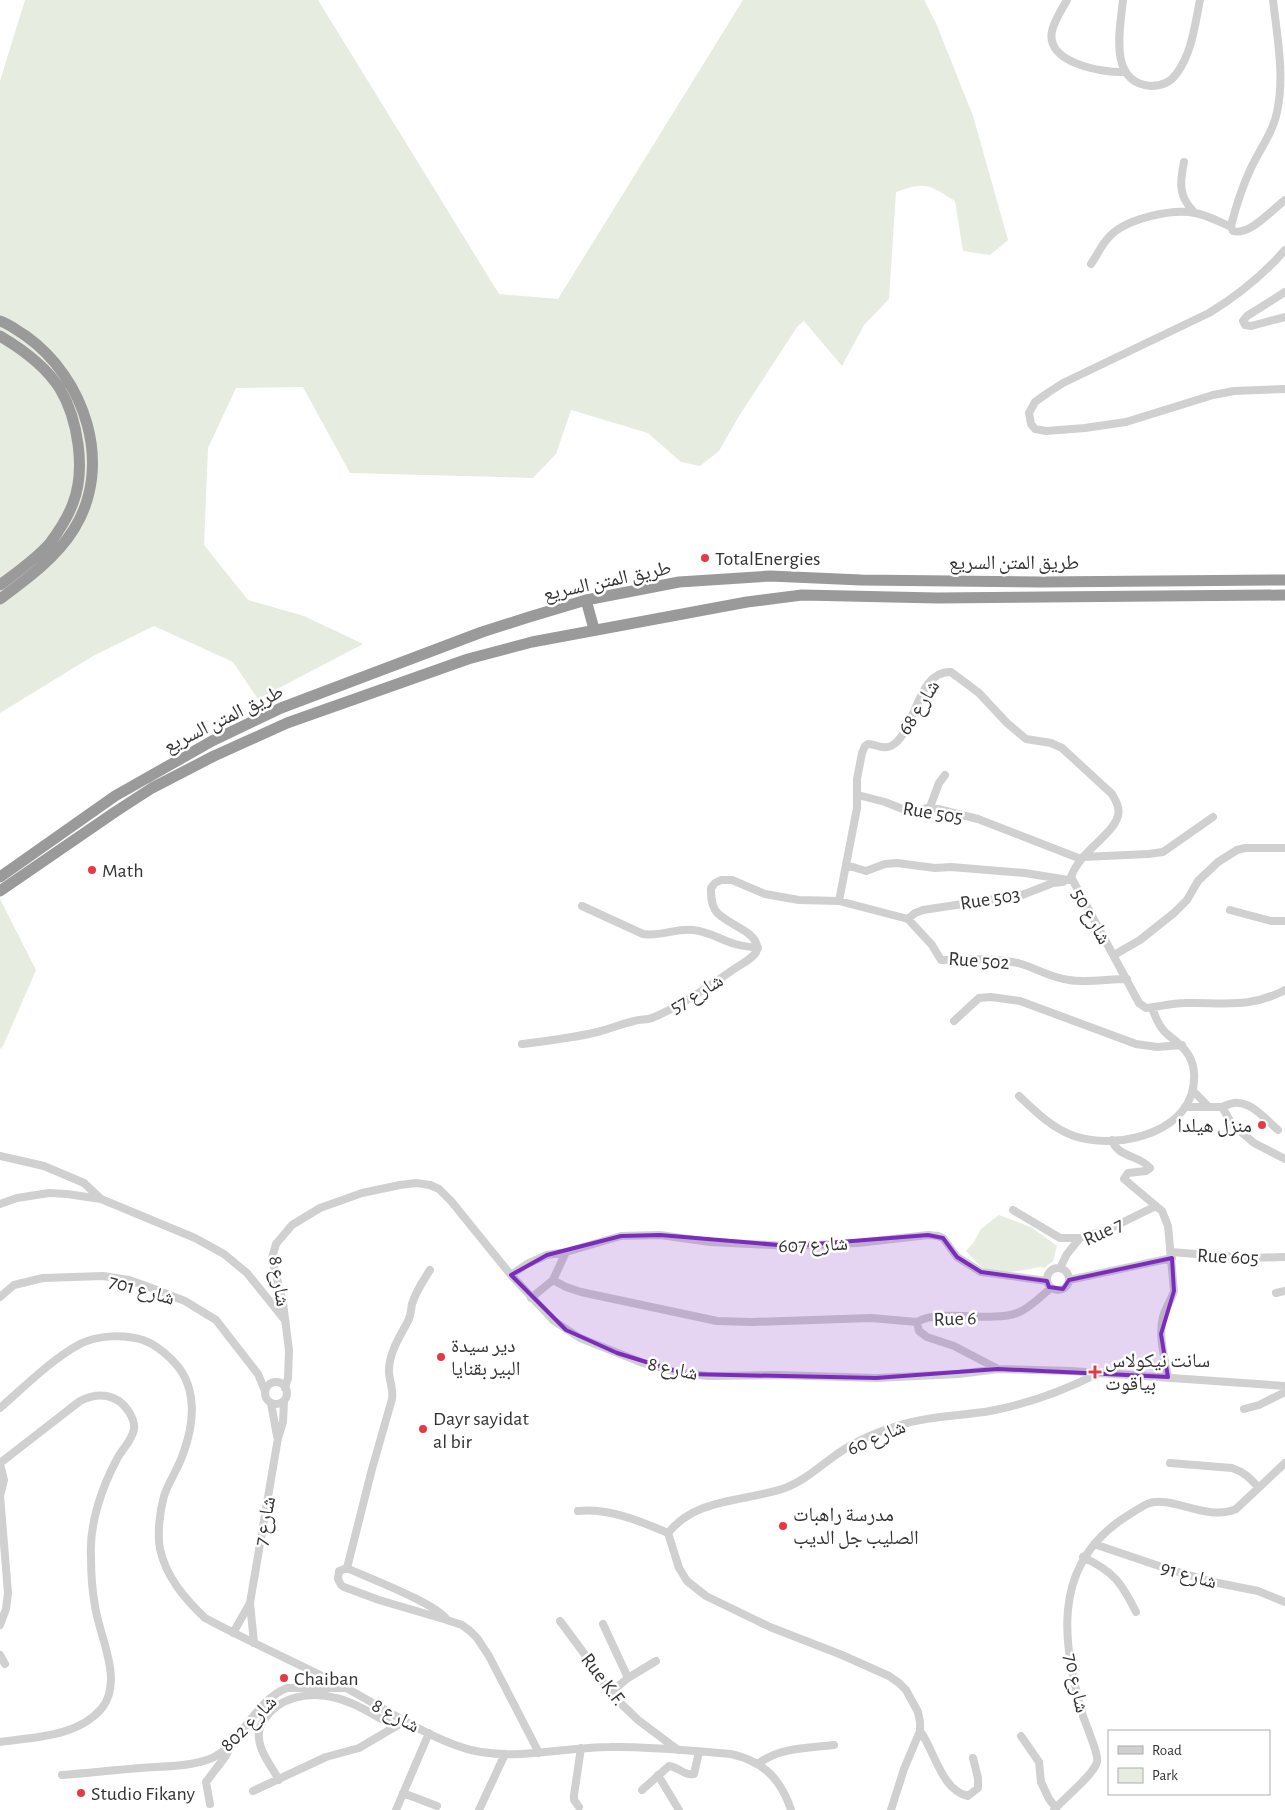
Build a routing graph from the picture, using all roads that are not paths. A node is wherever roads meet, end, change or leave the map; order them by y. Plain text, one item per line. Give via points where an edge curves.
1 (1067, 0) edge
2 (1124, 0) edge
3 (1200, 0) edge
4 (1273, 0) edge
5 (1124, 72) junction
6 (1184, 162) dead end
7 (1285, 200) edge
8 (1194, 212) junction
9 (1231, 227) junction
10 (1285, 250) edge
11 (1091, 264) dead end
12 (1285, 292) edge
13 (1285, 317) edge
14 (0, 321) edge
15 (0, 336) edge
16 (1285, 389) edge
17 (1285, 580) edge
18 (0, 585) edge
19 (1285, 595) edge
20 (0, 599) edge
21 (586, 600) junction
22 (594, 629) junction
23 (944, 775) dead end
24 (858, 795) junction
25 (930, 807) junction
26 (1213, 817) dead end
27 (1115, 823) joint
28 (1285, 848) edge
29 (1082, 858) junction
30 (846, 865) junction
31 (0, 876) edge
32 (1070, 879) junction
33 (0, 891) edge
34 (839, 902) junction
35 (582, 906) dead end
36 (1230, 910) dead end
37 (908, 919) junction
38 (1285, 922) edge
39 (758, 948) junction
40 (1114, 954) junction
41 (1127, 980) junction
42 (1285, 990) edge
43 (1152, 1007) junction
44 (954, 1021) dead end
45 (522, 1044) dead end
46 (1182, 1045) junction
47 (1193, 1092) junction
48 (1019, 1096) dead end
49 (1185, 1107) junction
50 (1209, 1107) junction
51 (1222, 1107) junction
52 (1278, 1130) dead end
53 (1112, 1140) junction
54 (0, 1156) edge
55 (1285, 1159) edge
56 (70, 1177) junction
57 (67, 1194) junction
58 (101, 1199) junction
59 (0, 1204) edge
60 (1156, 1206) junction
61 (1013, 1210) dead end
62 (1060, 1238) junction
63 (1080, 1238) junction
64 (566, 1252) junction
65 (1066, 1254) junction
66 (1171, 1255) junction
67 (1285, 1257) edge
68 (1060, 1268) junction
69 (430, 1270) dead end
70 (511, 1275) junction
71 (553, 1280) junction
72 (1069, 1280) junction
73 (1049, 1285) junction
74 (1285, 1291) edge
75 (1276, 1293) dead end
76 (0, 1297) edge
77 (531, 1298) junction
78 (286, 1321) junction
79 (917, 1322) junction
80 (288, 1369) junction
81 (998, 1369) junction
82 (1099, 1373) junction
83 (258, 1374) junction
84 (1168, 1377) junction
85 (274, 1383) junction
86 (1285, 1386) edge
87 (286, 1388) junction
88 (265, 1391) junction
89 (1285, 1392) edge
90 (284, 1401) junction
91 (271, 1403) junction
92 (0, 1408) edge
93 (1244, 1409) dead end
94 (278, 1438) junction
95 (1170, 1462) dead end
96 (1285, 1463) edge
97 (0, 1464) edge
98 (1258, 1487) junction
99 (0, 1495) edge
100 (578, 1511) dead end
101 (668, 1533) junction
102 (1094, 1544) junction
103 (1084, 1557) junction
104 (347, 1568) junction
105 (1285, 1602) edge
106 (250, 1603) junction
107 (1136, 1612) dead end
108 (447, 1620) junction
109 (560, 1621) dead end
110 (603, 1624) dead end
111 (0, 1625) edge
112 (233, 1633) junction
113 (254, 1643) junction
114 (0, 1655) edge
115 (656, 1661) dead end
116 (5, 1664) dead end
117 (628, 1678) junction
118 (346, 1688) junction
119 (610, 1693) junction
120 (406, 1720) junction
121 (395, 1726) junction
122 (920, 1731) junction
123 (429, 1733) junction
124 (1021, 1736) dead end
125 (234, 1740) junction
126 (0, 1742) edge
127 (834, 1745) dead end
128 (581, 1748) junction
129 (678, 1750) junction
130 (699, 1752) junction
131 (540, 1753) junction
132 (505, 1754) junction
133 (973, 1758) dead end
134 (759, 1764) junction
135 (658, 1775) junction
136 (62, 1776) dead end
137 (279, 1780) junction
138 (642, 1790) dead end
139 (253, 1791) dead end
140 (403, 1793) junction
141 (210, 1804) dead end
142 (437, 1806) dead end
143 (579, 1807) dead end
144 (1055, 1809) edge
145 (396, 1810) edge
146 (481, 1810) edge
147 (679, 1810) edge
148 (791, 1810) edge
149 (891, 1810) edge

1 - 5 street via 1052,31 1055,49 1087,67
2 - 5 street via 1120,43
3 - 5 street via 1191,41 1177,75 1162,85 1150,86 1130,80
4 - 9 street via 1280,65 1277,113 1246,181
6 - 8 street via 1182,198
7 - 9 street via 1243,232 1233,231
8 - 9 street
8 - 11 street via 1171,212 1130,223 1107,239
10 - 16 street via 1228,302 1063,383 1035,402 1029,419 1035,429 1046,431 1085,428 1142,418 1214,394
12 - 13 street via 1243,321 1251,326
14 - 20 highway via 41,347 69,381 88,427 93,470 84,509 63,545 44,565
15 - 18 highway via 22,349 60,388 77,433 79,455 74,502 63,522 49,544
17 - 21 highway, طريق المتن السريع via 1042,582 770,576 680,582
19 - 22 highway, طريق المتن السريع via 937,598 802,595 774,597
21 - 22 highway
21 - 31 highway, طريق المتن السريع via 482,632 281,708 212,741 114,796
22 - 33 highway, طريق المتن السريع via 468,659 278,727 152,788
23 - 25 street
24 - 25 street, Rue 505 via 905,810
24 - 27 street, شارع 68 via 857,779 865,746 872,744 886,748 895,743 909,725 918,700 935,677 951,672 979,693 1026,738 1051,743 1073,756 1112,794 1119,809
24 - 30 street
25 - 29 street, Rue 505 via 978,819
26 - 29 street via 1163,852
27 - 29 street, شارع 50
28 - 40 street via 1237,850 1198,881 1187,900 1174,913 1140,940
29 - 32 street, شارع 50
30 - 32 street via 866,871 897,863
30 - 34 street
32 - 37 street, Rue 503 via 1022,895 923,910
32 - 40 street, شارع 50
34 - 37 street
34 - 39 street via 780,897 726,879 715,883 711,888 715,910 754,938
35 - 39 street via 643,934 653,936 675,930 692,930
36 - 38 street
37 - 41 street, Rue 502 via 941,960 1004,961 1071,981
39 - 45 street, شارع 57 via 749,959 717,982 650,1019 598,1032
40 - 41 street, شارع 50
41 - 43 street, شارع 50 via 1138,1003 1146,1008
42 - 43 street via 1254,1003 1184,1003
43 - 46 street via 1160,1026
44 - 46 street via 979,998 990,997 1020,1001 1136,1044 1157,1047
46 - 47 street via 1193,1063
47 - 49 street
47 - 50 street
48 - 53 street via 1045,1120 1065,1132 1088,1139
49 - 50 street
49 - 53 street via 1177,1117 1156,1131
50 - 51 street
51 - 52 street via 1244,1103
51 - 55 street via 1232,1124 1254,1143
53 - 60 street via 1117,1149 1150,1168 1128,1173 1124,1179
54 - 56 street via 44,1166
56 - 57 street
56 - 58 street via 84,1183
57 - 58 street
57 - 59 street via 49,1193
58 - 78 street via 195,1238 224,1254 247,1273
60 - 63 street, Rue 7 via 1109,1229
60 - 66 street via 1168,1226
61 - 62 street
62 - 63 street
62 - 65 street
63 - 65 street, Rue 7
64 - 70 street, شارع 607 via 538,1258
64 - 71 street
64 - 73 street, شارع 607 via 621,1236 645,1234 710,1242 790,1246 928,1235 943,1238 957,1257 981,1272
65 - 68 street, Rue 7
66 - 67 street, Rue 605
66 - 72 street, Rue 605
66 - 84 street via 1174,1291 1164,1314 1161,1334
68 - 72 street via 1069,1275
68 - 73 street via 1048,1273
69 - 104 street via 420,1285 389,1366 392,1399
70 - 77 street, شارع 8
70 - 78 street, شارع 8 via 439,1189 416,1183 400,1185 362,1193 320,1208 292,1225 281,1236 272,1258
71 - 77 street
71 - 79 street via 581,1292 717,1321 871,1318
72 - 73 street via 1062,1289
73 - 79 street, Rue 6 via 1018,1313 930,1317
74 - 75 street
76 - 83 street, شارع 701 via 14,1285 43,1278 103,1276 129,1280 185,1301 216,1320
77 - 81 street, شارع 8 via 554,1321 580,1338 644,1363 685,1374 876,1378
78 - 80 street, شارع 8
79 - 81 street, Rue 6 via 919,1331 927,1337 954,1346
80 - 85 street
80 - 87 street, شارع 8
81 - 82 street, شارع 8
82 - 84 street, شارع 8
82 - 101 street, شارع 60 via 1030,1403 910,1422 873,1434 848,1447 795,1484 698,1509 675,1524
83 - 85 street, شارع 701
83 - 88 street, شارع 701
84 - 86 street, شارع 8
85 - 87 street
85 - 88 street
87 - 90 street
88 - 91 street
89 - 93 street
90 - 91 street
90 - 94 street, شارع 7
91 - 94 street, شارع 7
92 - 112 street, شارع 8 via 57,1360 81,1344 98,1339 116,1336 151,1343 181,1368 192,1399 191,1428 183,1455 164,1495 160,1548 167,1568 188,1602 205,1618
94 - 106 street, شارع 7
95 - 98 street via 1232,1468 1242,1471
96 - 98 street, شارع 70
97 - 99 street via 4,1480
97 - 126 street via 88,1397 116,1398 133,1420 132,1435 117,1459 98,1506 90,1542 95,1607 110,1674 109,1695 102,1708 77,1727 58,1734
98 - 102 street, شارع 70 via 1236,1509 1224,1513 1162,1502 1148,1504 1109,1528
99 - 111 street via 8,1593
100 - 101 street via 609,1512
101 - 122 street via 679,1568 697,1590 738,1612 899,1682 918,1712
102 - 103 street, شارع 70
102 - 105 street, شارع 91 via 1213,1582 1258,1591
103 - 107 street via 1111,1573 1125,1590
103 - 144 street, شارع 70 via 1072,1587 1067,1631 1082,1713 1098,1758 1094,1769
104 - 108 street via 428,1604
104 - 108 street via 337,1577 344,1587
106 - 112 street
106 - 113 street
108 - 131 street via 462,1625 477,1638
109 - 119 street, Rue K.F.
110 - 117 street
112 - 113 street, شارع 8
113 - 118 street, شارع 8
114 - 116 street
115 - 117 street
117 - 119 street
118 - 120 street, شارع 8
118 - 125 street, شارع 802 via 287,1688 280,1691
119 - 129 street, Rue K.F. via 638,1720
120 - 121 street
120 - 123 street, شارع 8
121 - 137 street via 358,1748 326,1757
121 - 137 street via 335,1697 298,1697 282,1702 261,1724 259,1739 262,1751
122 - 133 street via 948,1784 968,1796 978,1788
122 - 149 street
123 - 132 street, شارع 8 via 478,1752
123 - 140 street
124 - 144 street via 1038,1762 1041,1782
125 - 136 street, شارع 802 via 219,1754 196,1762
125 - 141 street via 206,1782
127 - 134 street via 790,1750 772,1755
128 - 129 street, شارع 8
128 - 131 street, شارع 8
128 - 143 street via 574,1795
129 - 130 street, شارع 8
130 - 134 street, شارع 8 via 731,1754
130 - 135 street via 694,1774 685,1774 670,1766
131 - 132 street, شارع 8
132 - 146 street
134 - 148 street, شارع 8 via 787,1796
135 - 138 street
135 - 147 street
137 - 139 street
140 - 142 street
140 - 145 street

